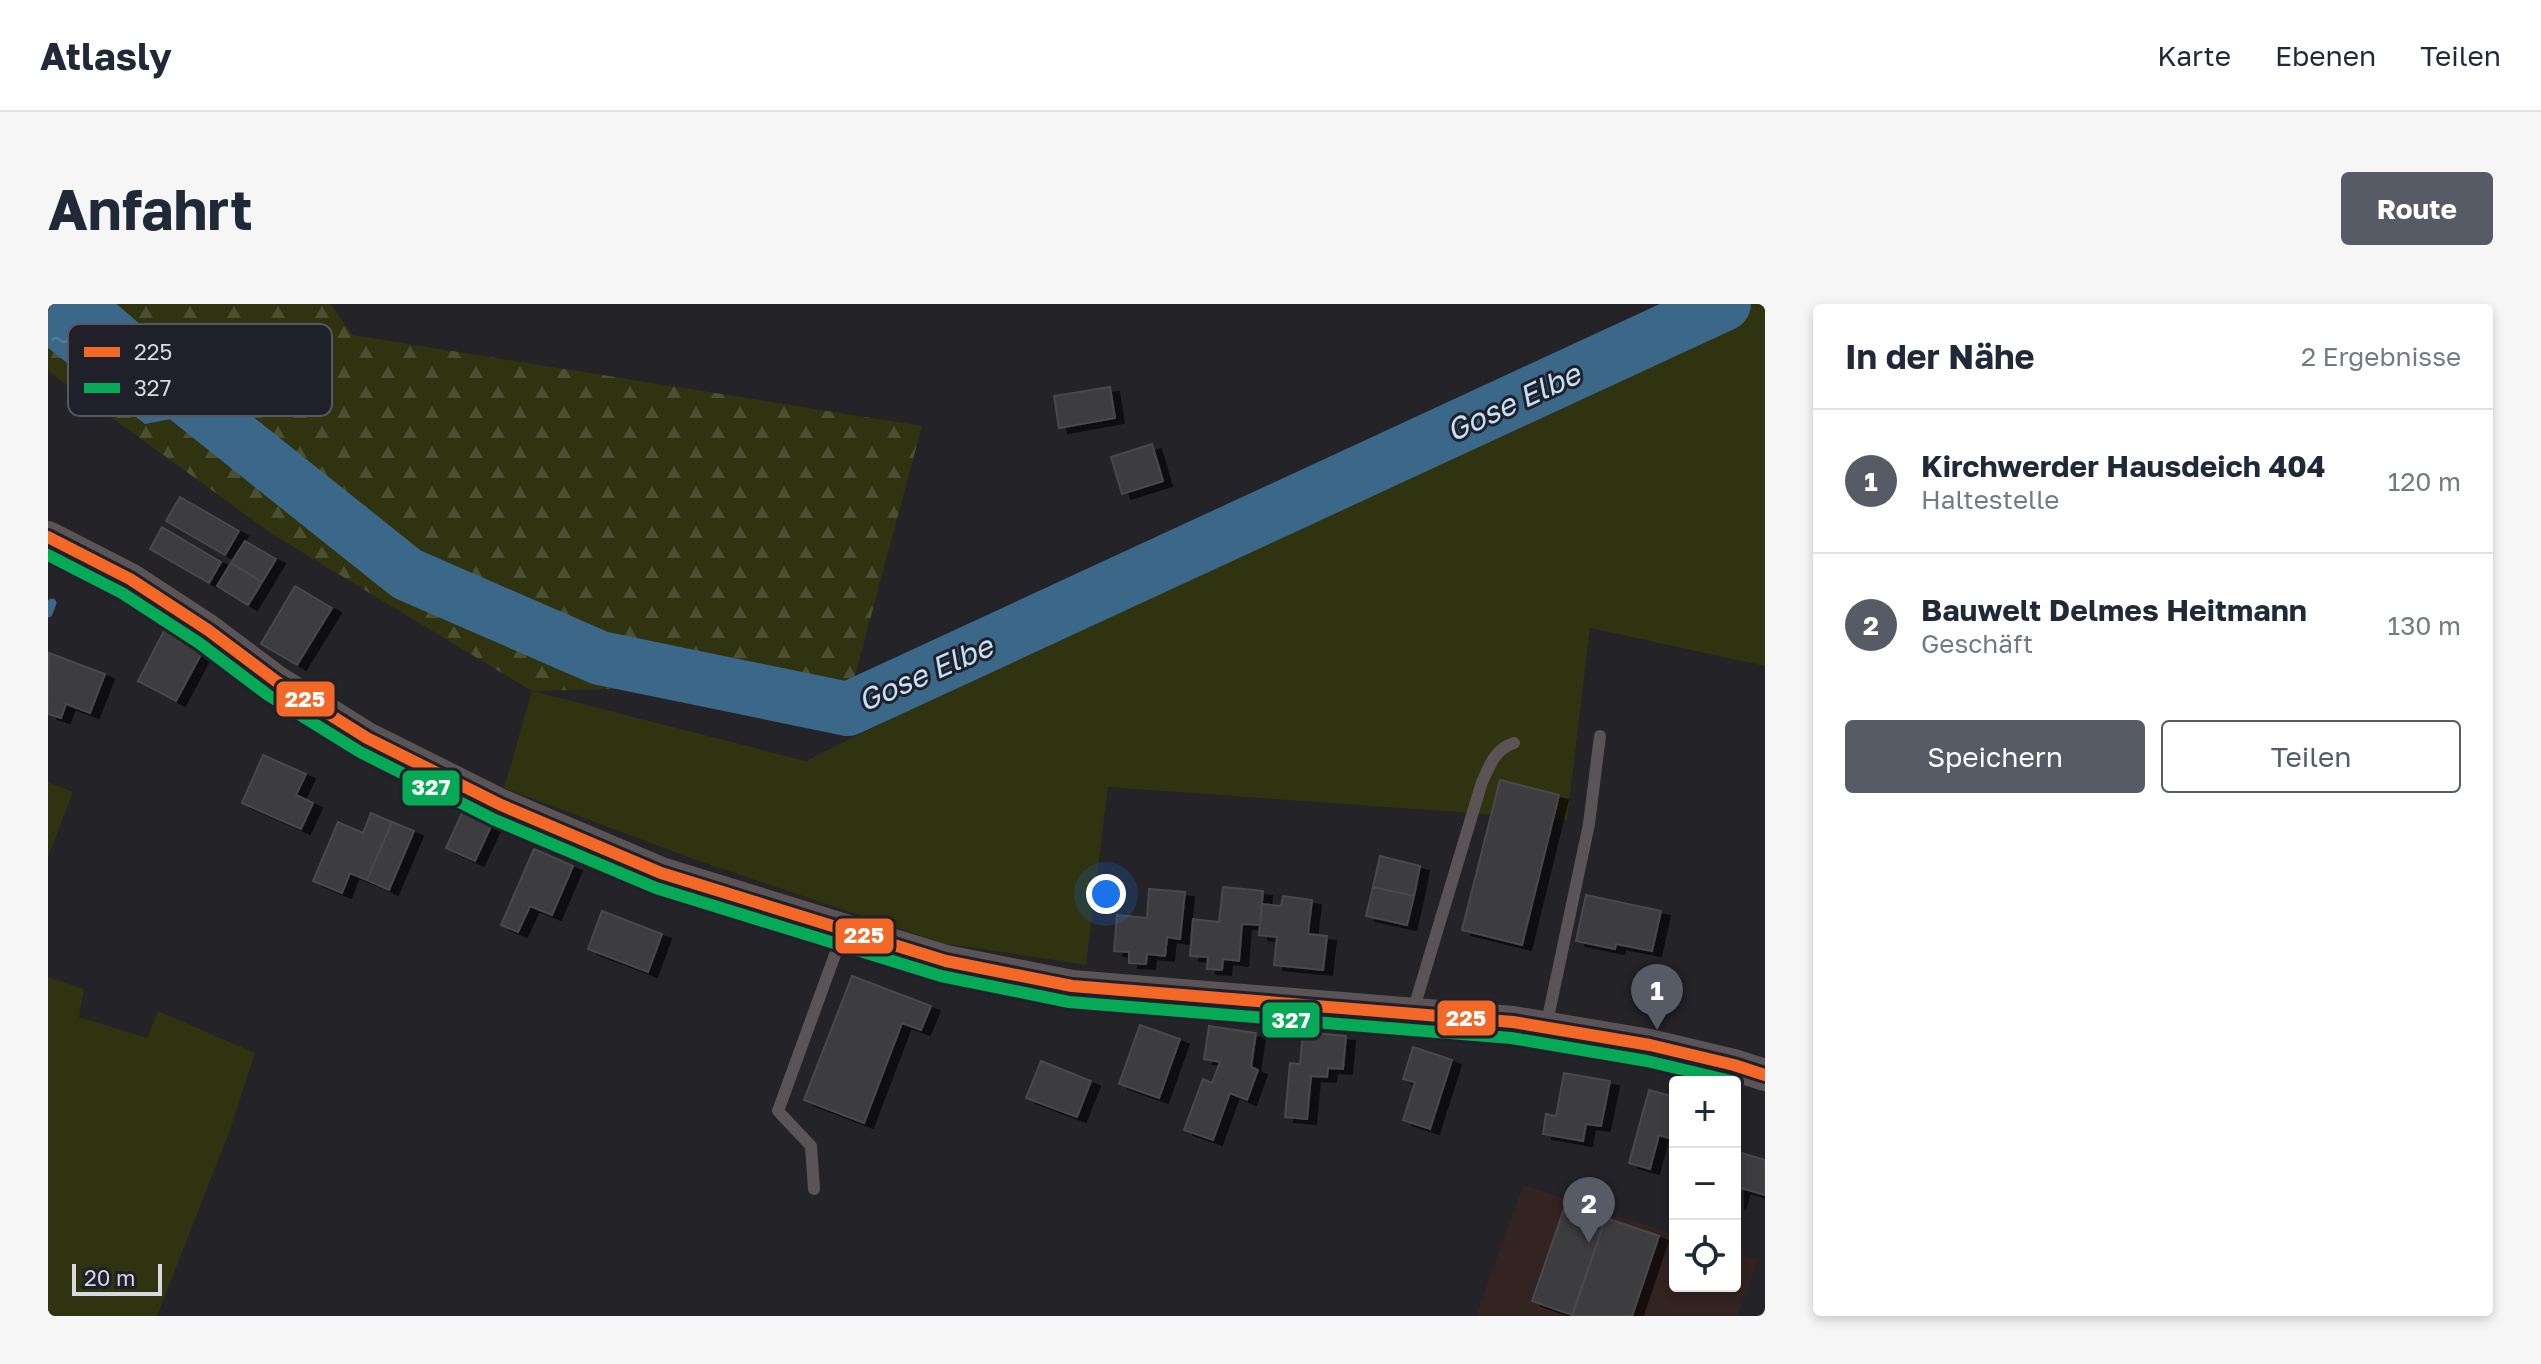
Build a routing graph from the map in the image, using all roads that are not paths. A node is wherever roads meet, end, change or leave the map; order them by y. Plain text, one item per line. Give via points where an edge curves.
1 (48, 537) edge
2 (1600, 736) dead end
3 (1514, 743) dead end
4 (844, 930) junction
5 (1412, 1014) junction
6 (1546, 1027) junction
7 (1765, 1075) edge
8 (814, 1189) dead end

1 - 4 street via 130,579 321,710 432,772 661,873
2 - 6 lane via 1589,824
3 - 5 lane via 1495,755 1482,782
4 - 5 street via 946,961 1072,986
4 - 8 lane via 778,1111 811,1146
5 - 6 street
6 - 7 street via 1650,1045

